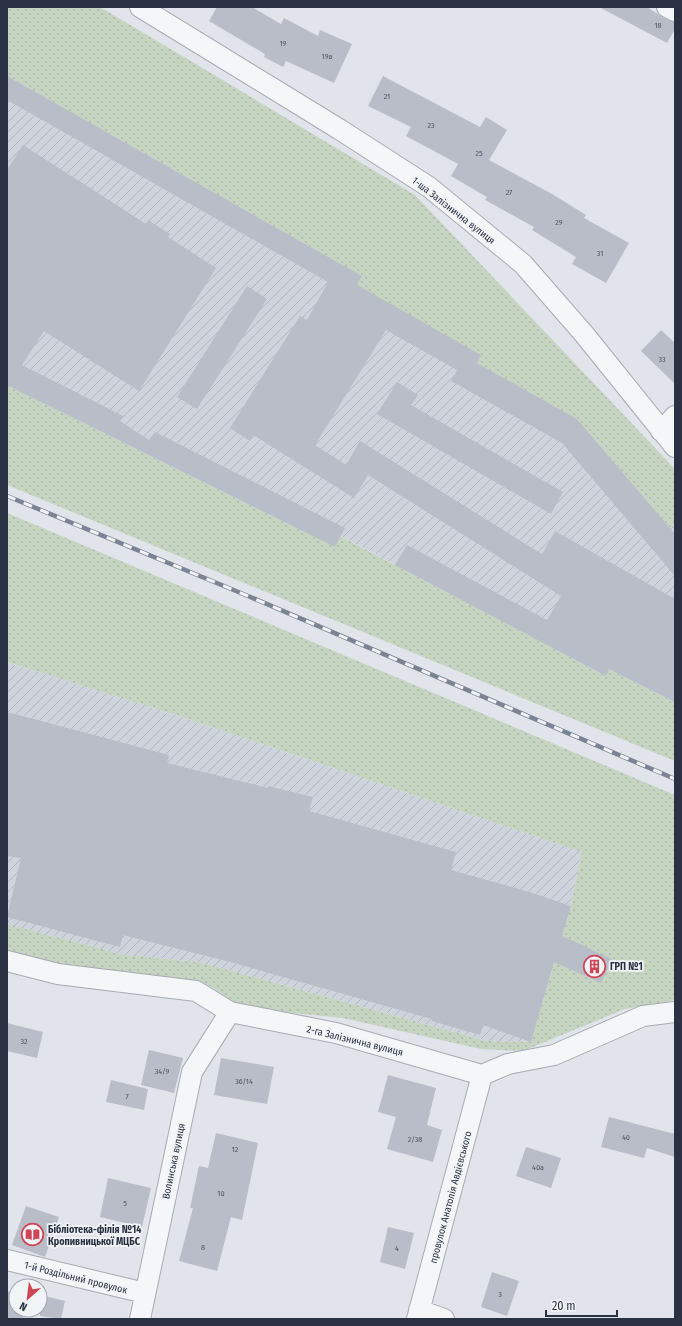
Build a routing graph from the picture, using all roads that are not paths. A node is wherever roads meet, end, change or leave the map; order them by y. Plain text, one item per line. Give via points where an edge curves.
1 (140, 7) edge
2 (667, 7) edge
3 (675, 11) edge
4 (675, 416) edge
5 (661, 431) junction
6 (675, 447) edge
7 (7, 961) edge
8 (230, 1012) junction
9 (675, 1012) edge
10 (482, 1075) junction
11 (7, 1260) edge
12 (145, 1293) junction
13 (418, 1314) edge
14 (140, 1319) edge
15 (444, 1319) edge

1 - 5 street, 1-ша Залізнична вулиця via 339,129 435,192 523,264 584,334
2 - 3 street
4 - 5 street
5 - 6 street, 1-ша Залізнична вулиця
7 - 8 street, 2-га Залізнична вулиця via 58,974 196,991
8 - 10 street, 2-га Залізнична вулиця via 336,1033
8 - 12 street, Волинська вулиця via 192,1072
9 - 10 street via 643,1016 554,1055 508,1064
10 - 13 street, провулок Анатолія Авдієвського
11 - 12 street, 1-й Роздільний провулок
12 - 14 street, Волинська вулиця
13 - 15 street

